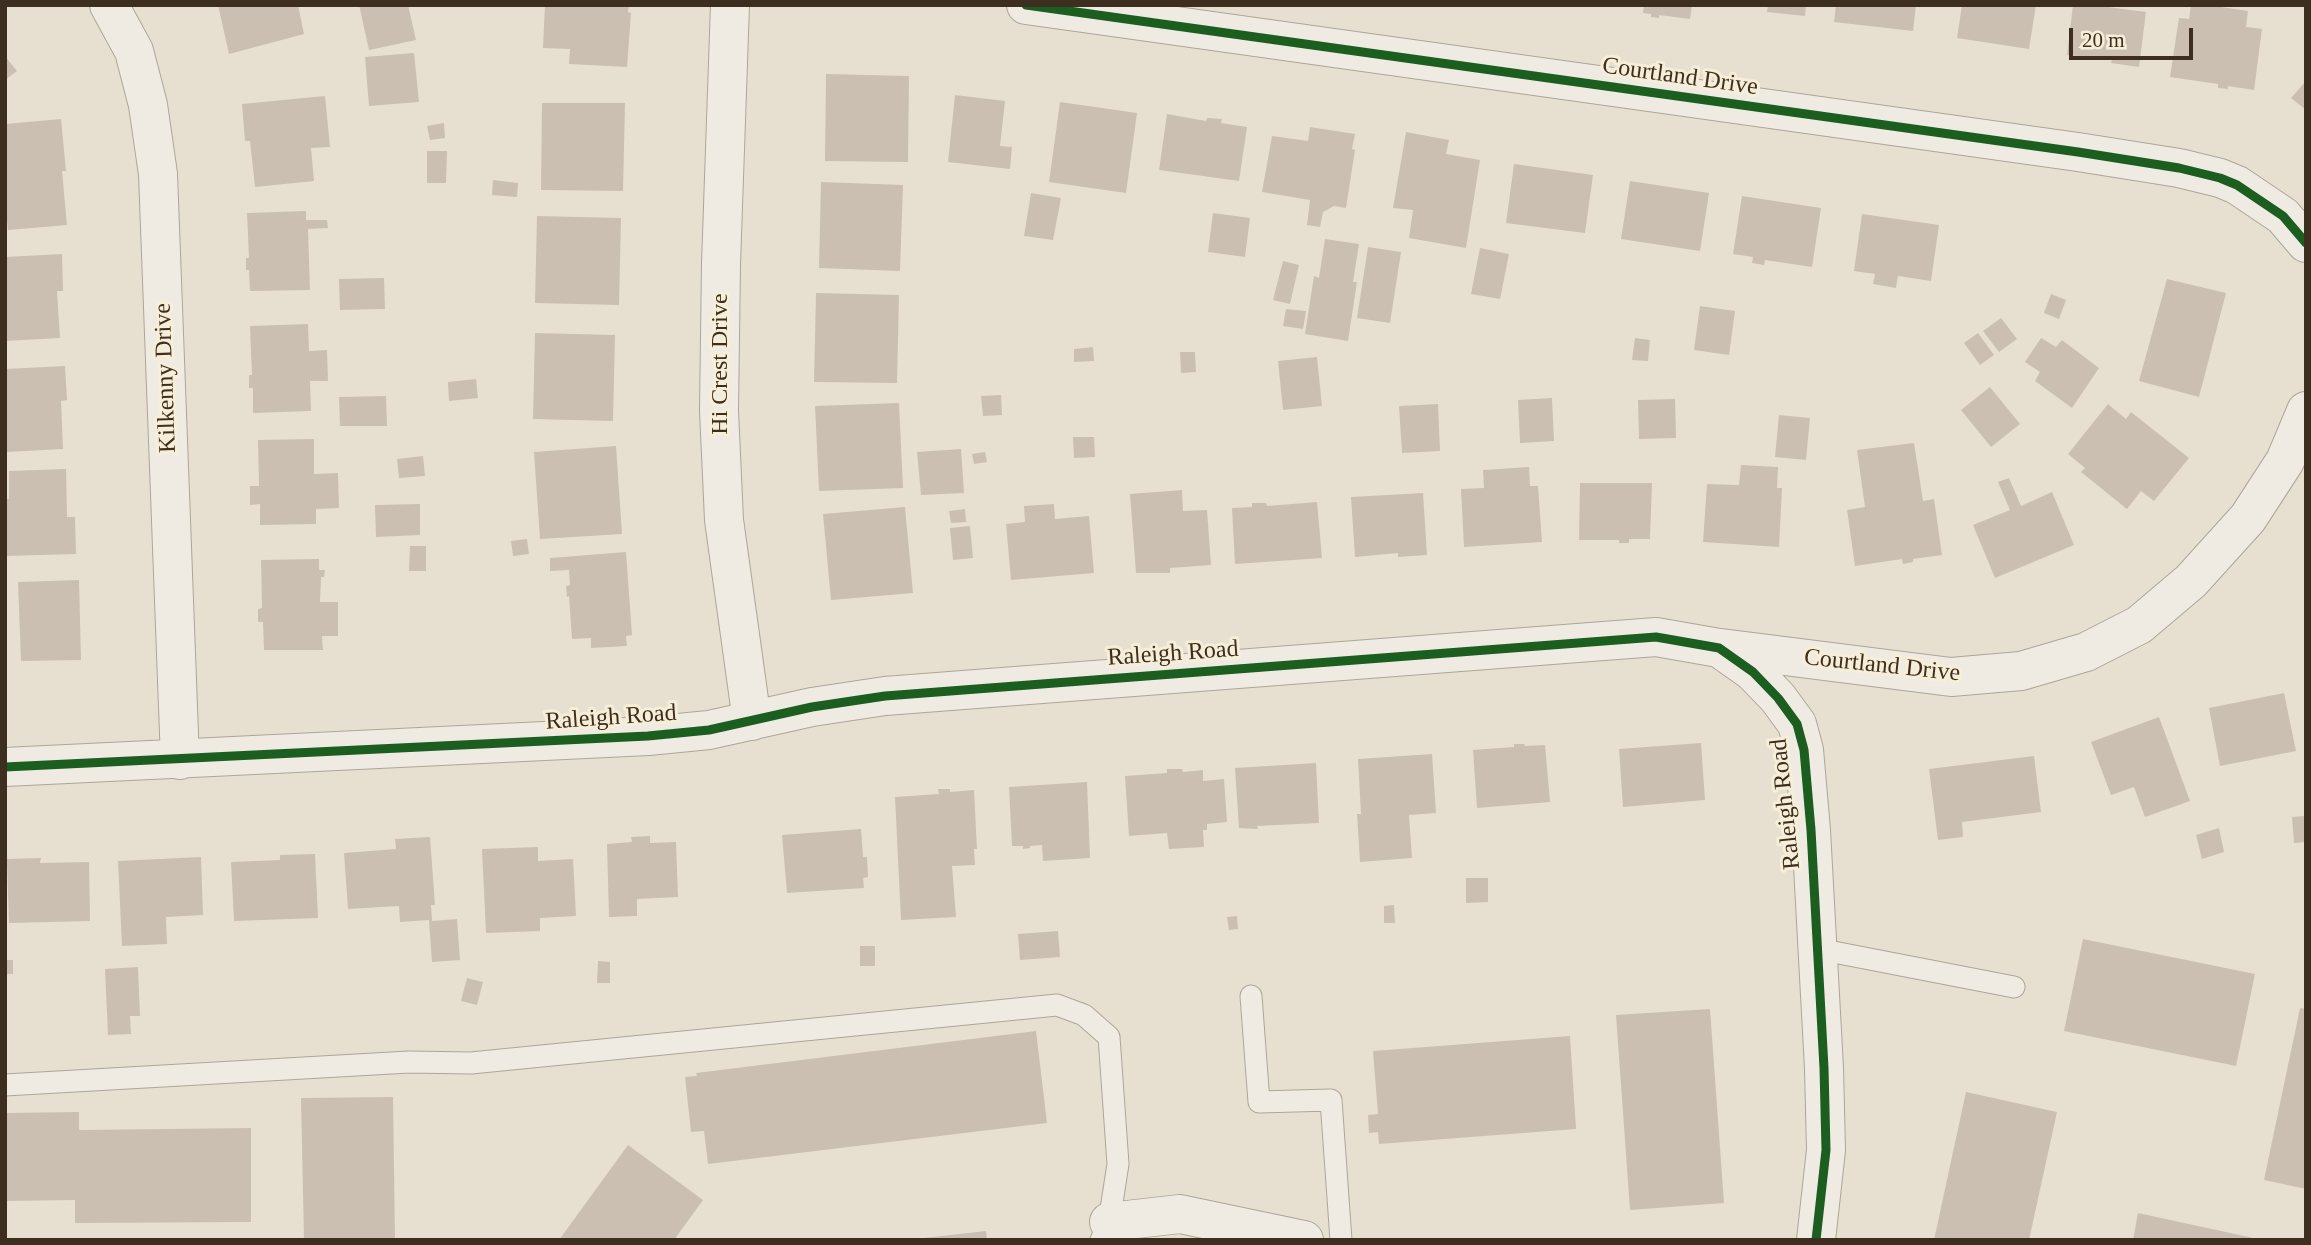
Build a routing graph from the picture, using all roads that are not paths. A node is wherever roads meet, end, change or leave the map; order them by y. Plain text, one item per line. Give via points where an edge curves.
1 (109, 5) edge
2 (730, 5) edge
3 (1026, 5) edge
4 (2306, 243) edge
5 (2306, 411) edge
6 (1719, 648) junction
7 (752, 721) junction
8 (180, 760) junction
9 (5, 767) edge
10 (1818, 949) junction
11 (2014, 987) dead end
12 (1251, 996) dead end
13 (5, 1086) edge
14 (1105, 1231) edge
15 (1304, 1240) edge
16 (1341, 1240) edge
17 (1816, 1240) edge

1 - 8 street, Kilkenny Drive via 134,51 158,174
2 - 7 street, Hi Crest Drive via 719,411 724,520
3 - 4 street, Courtland Drive via 2179,168 2237,185 2283,216
5 - 6 street, Courtland Drive via 2285,461 2248,518 2191,582 2139,625 2086,652 2021,671 1951,677
6 - 7 street, Raleigh Road via 1656,637 926,692 812,707
6 - 10 street, Raleigh Road via 1753,672 1797,723 1805,763
7 - 8 street, Raleigh Road via 648,736
8 - 9 street, Raleigh Road
10 - 11 lane
10 - 17 street, Raleigh Road via 1826,1150
12 - 16 lane via 1259,1102 1331,1100
13 - 14 lane via 409,1062 471,1063 1057,1005 1084,1015 1109,1037 1118,1164
14 - 15 street via 1180,1214

